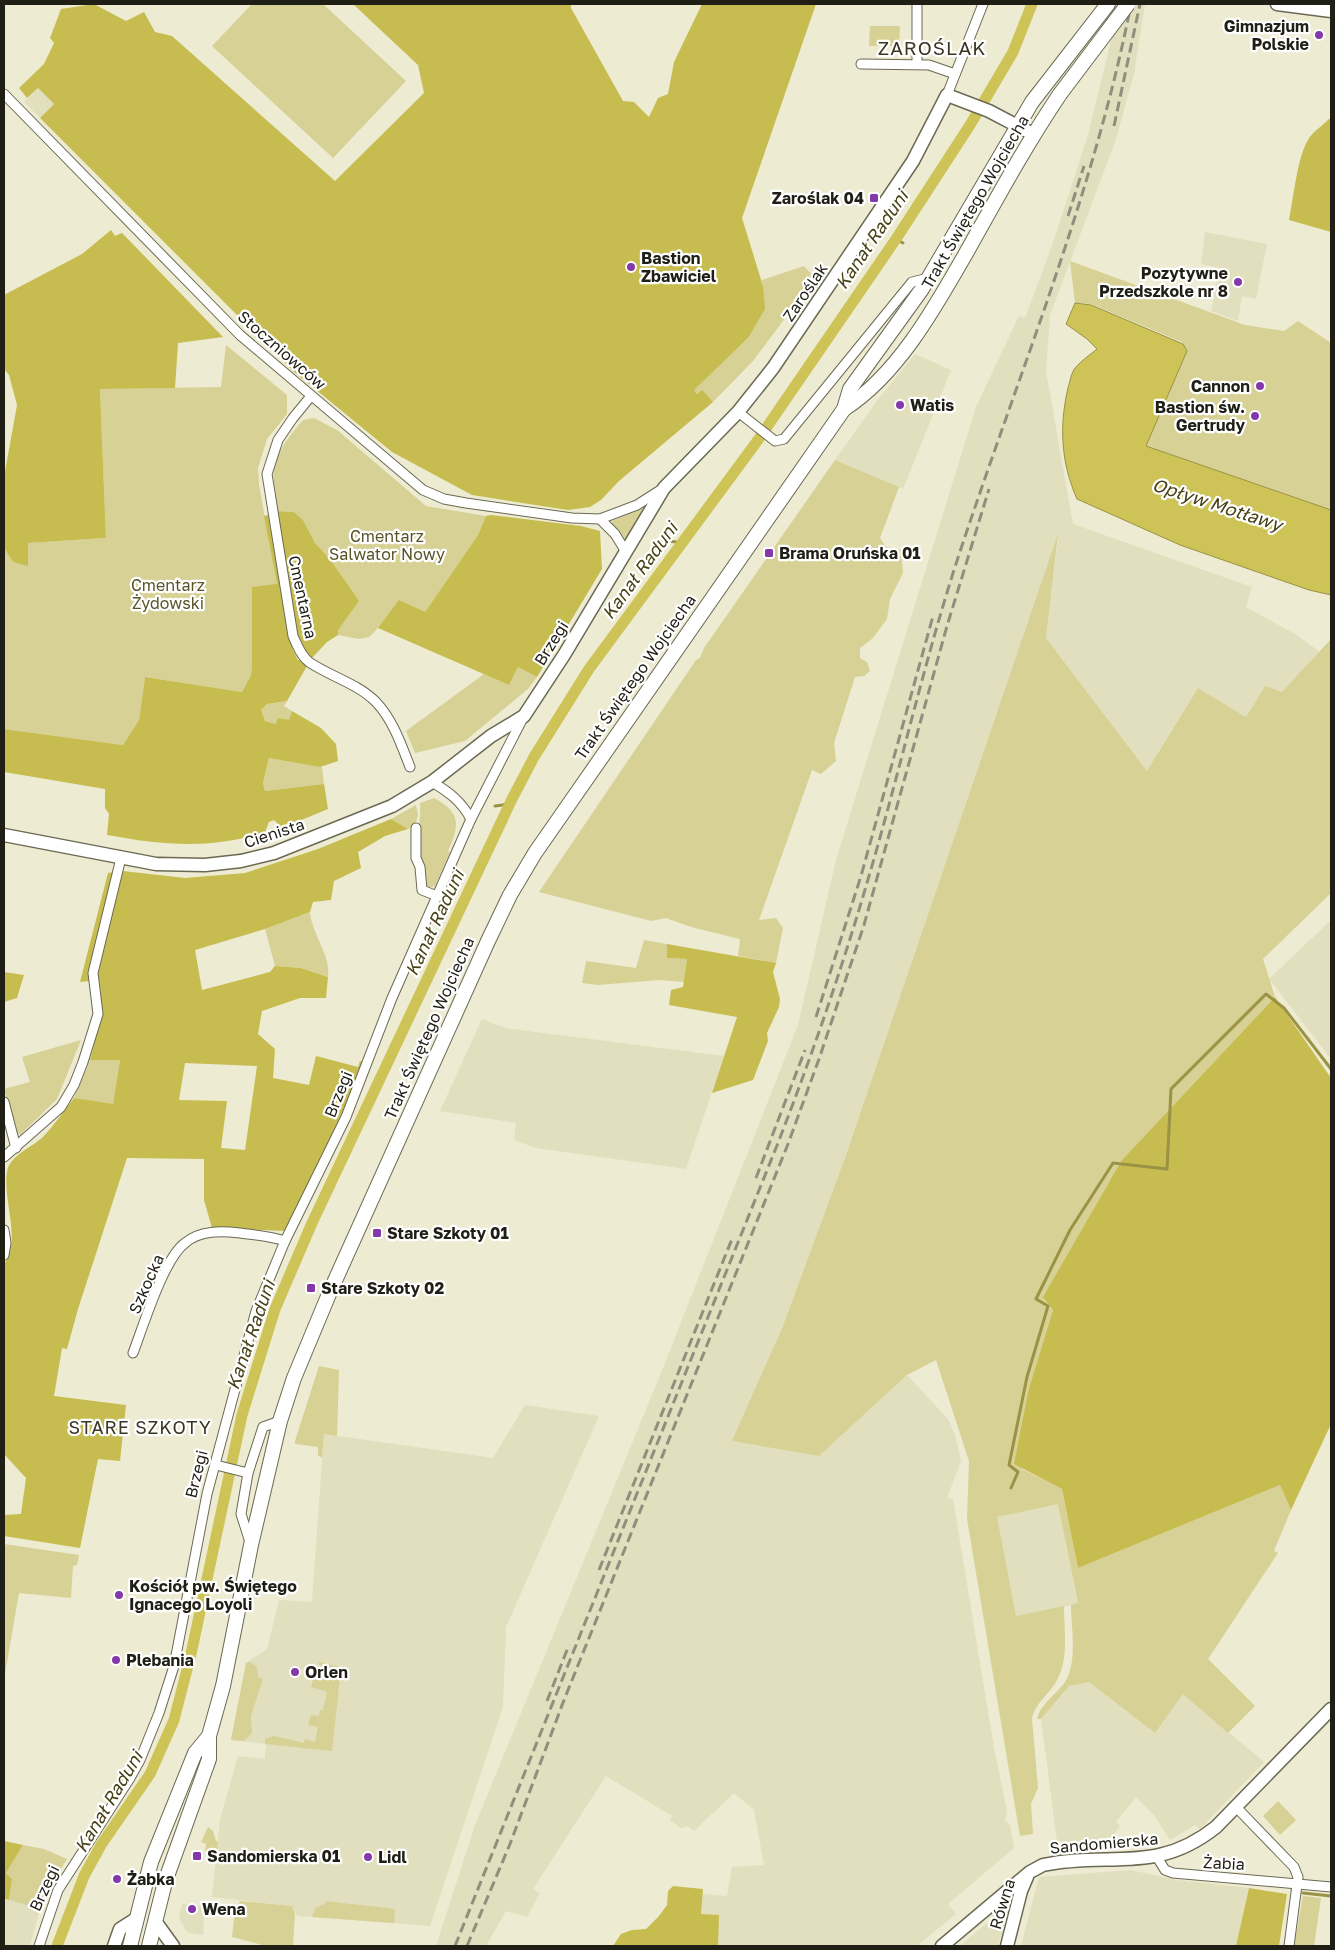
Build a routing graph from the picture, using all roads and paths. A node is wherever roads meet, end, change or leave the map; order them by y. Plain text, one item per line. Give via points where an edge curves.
1 (917, 4) edge
2 (983, 4) edge
3 (1108, 4) edge
4 (1128, 4) edge
5 (1277, 4) edge
6 (1317, 7) edge
7 (1331, 11) edge
8 (861, 64) dead end
9 (917, 64) junction
10 (955, 74) junction
11 (4, 94) edge
12 (946, 95) junction
13 (1017, 126) junction
14 (1033, 134) junction
15 (929, 278) junction
16 (311, 396) junction
17 (844, 410) junction
18 (738, 412) junction
19 (664, 488) junction
20 (600, 519) junction
21 (626, 552) junction
22 (524, 716) junction
23 (410, 767) dead end
24 (432, 782) junction
25 (471, 819) junction
26 (416, 828) dead end
27 (4, 835) edge
28 (121, 858) junction
29 (437, 896) junction
30 (4, 1102) edge
31 (16, 1148) junction
32 (4, 1157) edge
33 (4, 1230) edge
34 (285, 1241) junction
35 (4, 1255) edge
36 (132, 1353) dead end
37 (280, 1421) junction
38 (218, 1465) junction
39 (248, 1473) junction
40 (250, 1544) junction
41 (1331, 1709) edge
42 (209, 1736) junction
43 (1236, 1807) junction
44 (1157, 1857) junction
45 (1030, 1872) junction
46 (1298, 1883) junction
47 (1331, 1887) edge
48 (134, 1920) junction
49 (155, 1921) junction
50 (39, 1946) edge
51 (114, 1946) edge
52 (130, 1946) edge
53 (150, 1946) edge
54 (173, 1946) edge
55 (942, 1946) edge
56 (1007, 1946) edge
57 (1288, 1946) edge

1 - 9 street
2 - 10 street, Zaroślak
3 - 13 main road, Trakt Świętego Wojciecha
4 - 14 main road, Trakt Świętego Wojciecha, bridge
5 - 6 street
6 - 7 street
8 - 9 street
9 - 10 street
10 - 12 street, Zaroślak
11 - 16 street, Stoczniowców via 240,335
12 - 13 street
12 - 18 street, Zaroślak via 913,161 773,368
13 - 14 street
13 - 15 main road, Trakt Świętego Wojciecha
14 - 17 main road, Trakt Świętego Wojciecha via 921,326 864,396
15 - 17 main road, Trakt Świętego Wojciecha via 899,325 850,389
15 - 18 street, Trakt Świętego Wojciecha via 912,282 784,439 775,440
16 - 20 street, Stoczniowców via 415,484 434,496 572,518
16 - 23 street, Cmentarna via 278,440 267,474 293,636 309,662 349,682 376,702 398,736
17 - 37 main road, Trakt Świętego Wojciecha via 556,821 510,895 307,1342
18 - 19 street, Zaroślak
19 - 20 street, Stoczniowców via 637,505
19 - 21 street, Brzegi
20 - 21 street
21 - 22 street, Brzegi
22 - 24 street, Cienista via 491,736
22 - 25 street, Brzegi
24 - 25 street via 463,804
24 - 28 street, Cienista via 372,815 274,853 205,866
25 - 29 street, Brzegi
26 - 29 street via 416,858 422,890
27 - 28 street, Cienista
28 - 31 street via 93,972 98,1014 87,1053 61,1107
29 - 34 street, Brzegi via 392,998 346,1117
30 - 31 street
31 - 32 street
33 - 35 street
34 - 36 street, Szkocka via 260,1235 215,1232 184,1243 167,1267
34 - 38 street, Brzegi via 256,1310
37 - 39 street via 263,1427
37 - 40 main road, Trakt Świętego Wojciecha
38 - 39 street
38 - 50 street, Brzegi via 199,1531 174,1666 159,1713 133,1772 58,1890
39 - 40 street via 241,1514
40 - 42 main road, Trakt Świętego Wojciecha via 223,1686
41 - 43 street, Sandomierska
42 - 48 main road, Trakt Świętego Wojciecha via 195,1753 150,1862
42 - 49 main road, Trakt Świętego Wojciecha via 209,1759 169,1869
43 - 44 street, Sandomierska via 1197,1842
43 - 46 street via 1294,1868
44 - 45 street, Sandomierska via 1051,1863
44 - 46 street, Żabia via 1165,1870 1173,1874
45 - 55 street, Sandomierska
45 - 56 street, Równa via 1021,1891
46 - 47 street, Żabia
46 - 57 street
48 - 51 street via 120,1929
48 - 52 main road, Trakt Świętego Wojciecha
49 - 53 main road, Trakt Świętego Wojciecha
49 - 54 street

